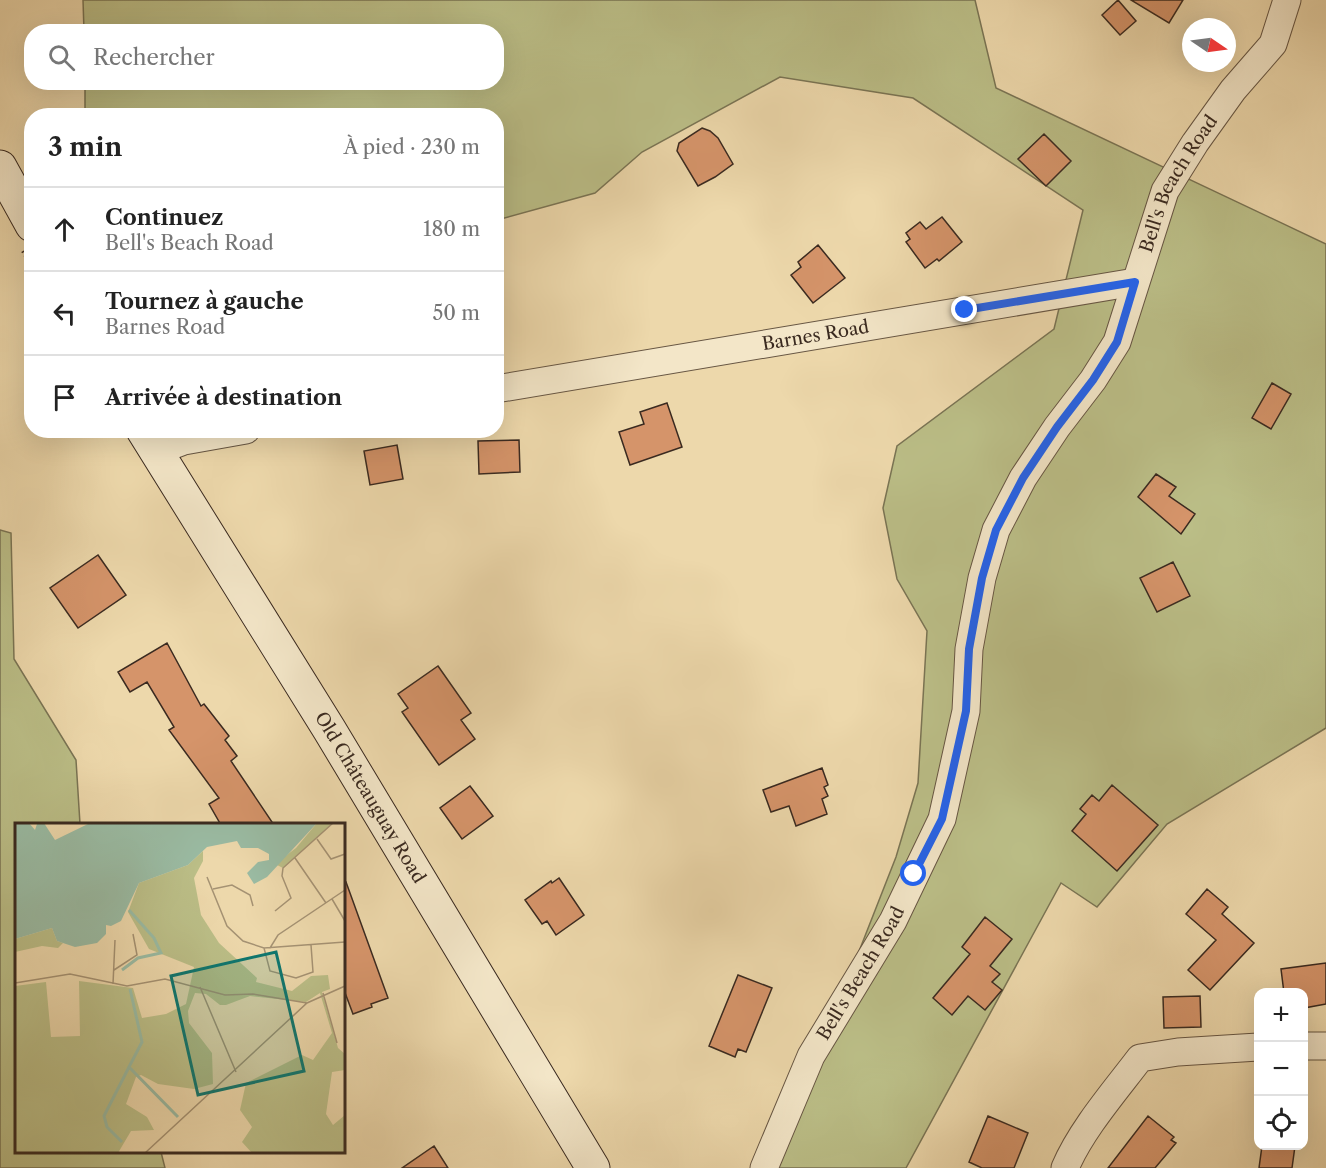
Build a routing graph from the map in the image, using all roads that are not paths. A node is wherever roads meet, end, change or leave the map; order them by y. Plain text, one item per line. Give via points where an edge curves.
1 (1287, 0) edge
2 (0, 167) edge
3 (24, 210) edge
4 (1135, 282) junction
5 (504, 387) edge
6 (201, 438) edge
7 (149, 441) edge
8 (1308, 1046) edge
9 (1326, 1046) edge
10 (1254, 1047) edge
11 (593, 1168) edge
12 (764, 1168) edge
13 (1065, 1168) edge

1 - 4 street, Bell's Beach Road via 1273,44 1233,90 1166,192
2 - 3 street
4 - 5 street, Barnes Road
4 - 12 street, Bell's Beach Road via 1117,342 1023,478 996,530 982,578 969,649 966,711 942,819 893,921 811,1056
6 - 7 street
7 - 11 street, Old Châteauguay Road via 329,729
8 - 9 street
10 - 13 street via 1140,1058 1101,1109

